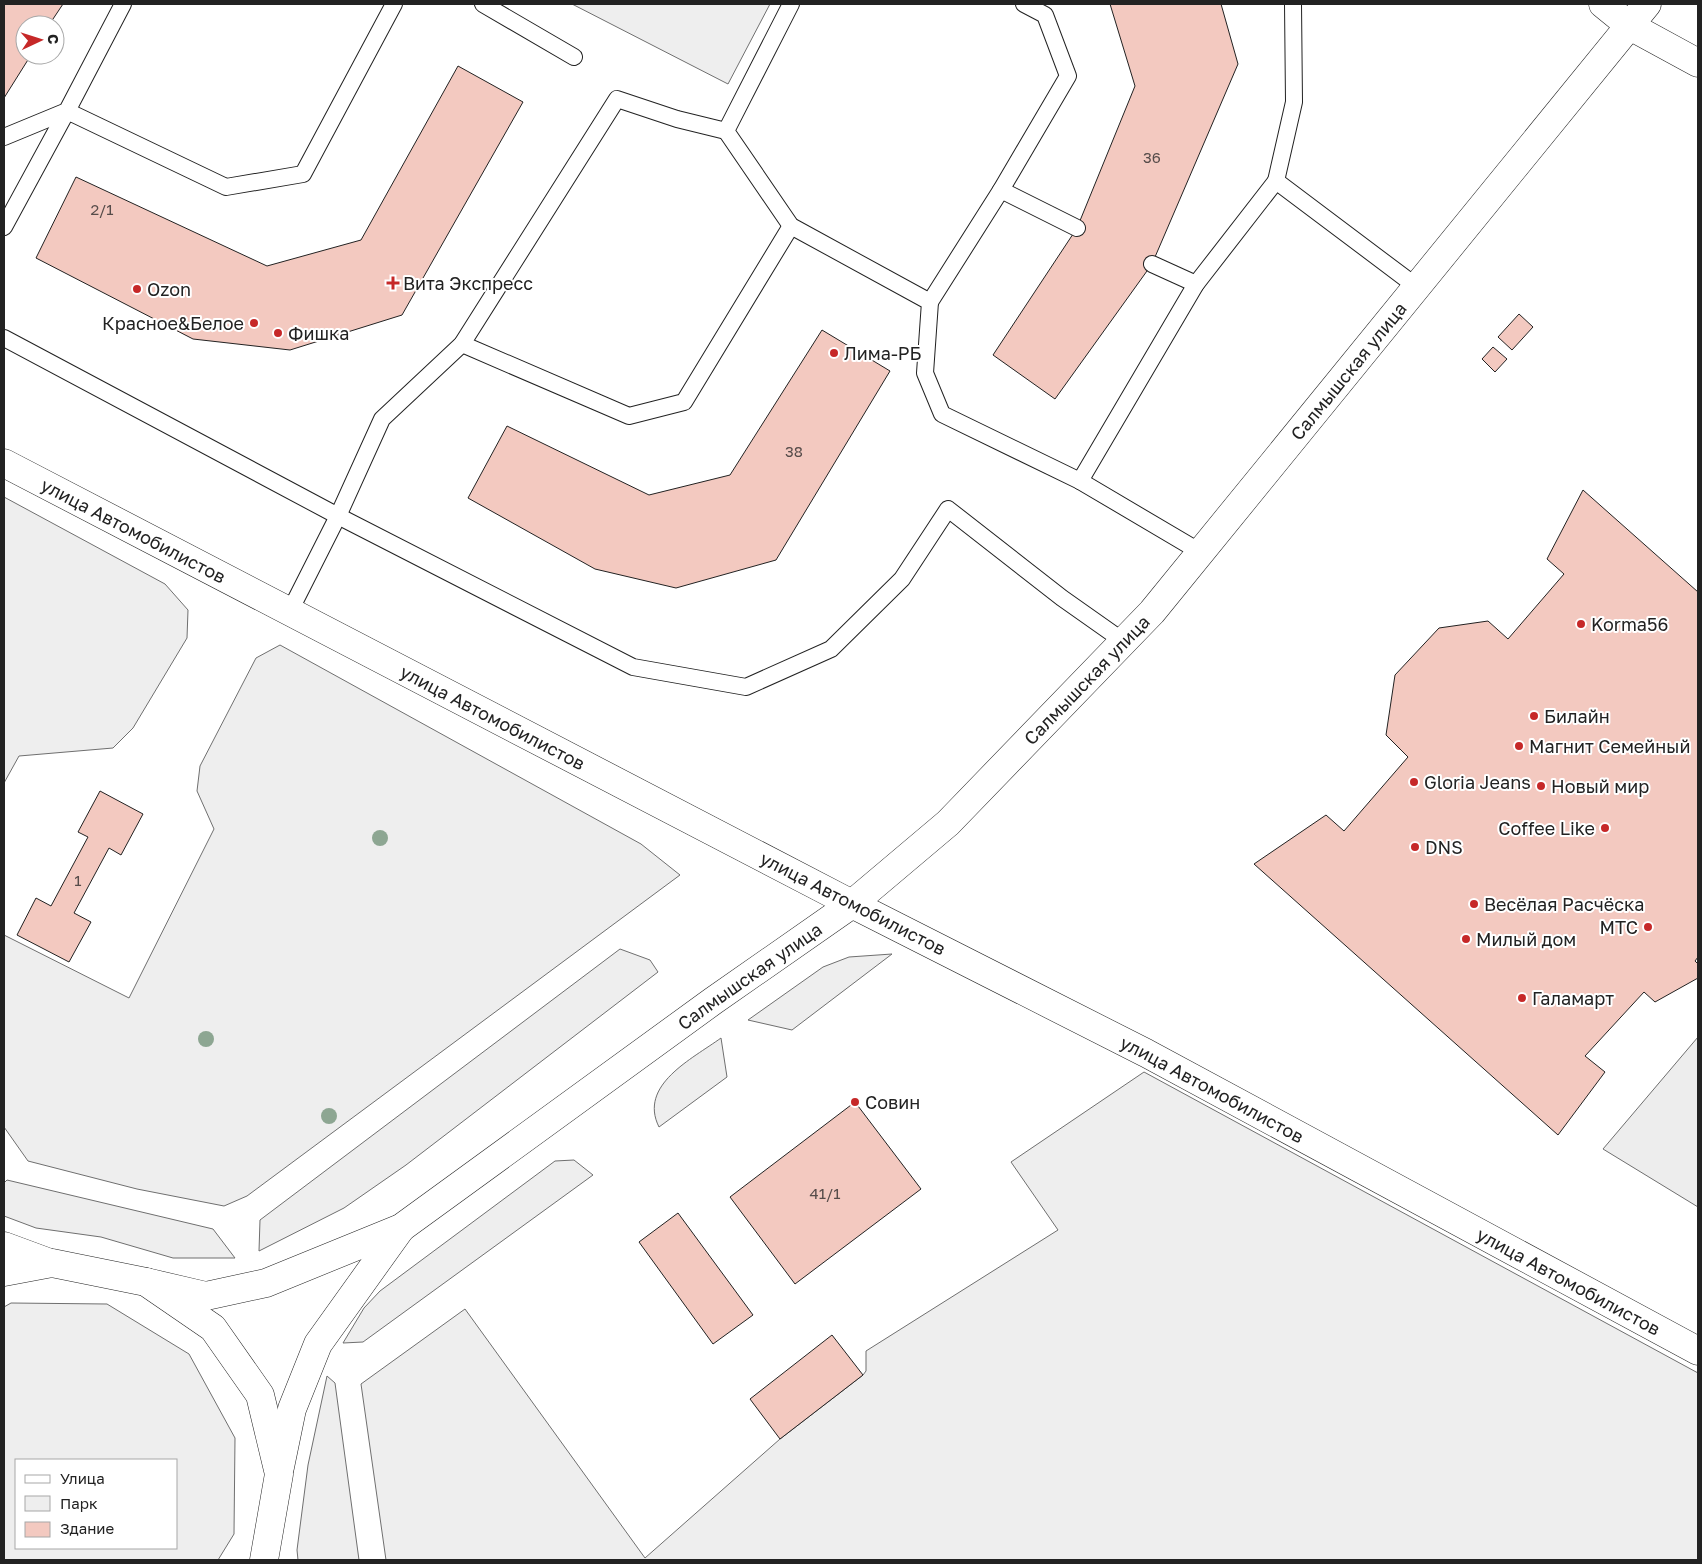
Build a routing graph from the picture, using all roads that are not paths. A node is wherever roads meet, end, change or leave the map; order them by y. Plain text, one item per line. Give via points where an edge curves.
1 (123, 4) edge
2 (394, 4) edge
3 (483, 4) edge
4 (791, 4) edge
5 (1024, 4) edge
6 (1293, 4) edge
7 (1603, 4) edge
8 (1647, 4) edge
9 (1630, 26) junction
10 (574, 56) dead end
11 (1698, 63) edge
12 (67, 111) junction
13 (726, 131) junction
14 (4, 137) edge
15 (1276, 182) junction
16 (1001, 190) junction
17 (791, 226) junction
18 (4, 227) edge
19 (1077, 228) dead end
20 (1152, 264) dead end
21 (1196, 284) junction
22 (1417, 287) junction
23 (930, 302) junction
24 (4, 338) edge
25 (462, 344) junction
26 (4, 463) edge
27 (1080, 481) junction
28 (338, 516) junction
29 (1202, 553) junction
30 (290, 611) junction
31 (1123, 641) junction
32 (852, 904) junction
33 (401, 1228) junction
34 (4, 1246) edge
35 (52, 1264) junction
36 (4, 1272) edge
37 (146, 1282) junction
38 (1698, 1351) edge
39 (279, 1474) junction
40 (264, 1560) edge

1 - 12 lane
2 - 12 lane via 303,174 226,187
3 - 10 lane
4 - 13 lane
5 - 16 lane via 1045,15 1068,76
6 - 15 lane via 1294,102
7 - 9 main road
8 - 9 main road, Салмышская улица
9 - 11 main road
9 - 22 main road, Салмышская улица
12 - 14 lane
12 - 18 lane
13 - 17 lane
13 - 25 lane via 617,99
15 - 21 lane
15 - 22 lane
16 - 19 lane
16 - 23 lane
17 - 23 lane
17 - 25 lane via 684,402 629,416
20 - 21 lane
21 - 27 lane
22 - 29 main road, Салмышская улица
23 - 27 lane via 925,373 942,414
24 - 28 lane
25 - 28 lane via 382,420
26 - 30 main road, улица Автомобилистов
27 - 29 lane
28 - 30 lane
28 - 31 lane via 633,667 746,687 831,649 902,579 948,510
29 - 31 main road, Салмышская улица
30 - 32 main road, улица Автомобилистов
31 - 32 main road, Салмышская улица via 948,823
32 - 33 main road, Салмышская улица
32 - 38 main road, улица Автомобилистов via 1146,1052
33 - 37 main road via 266,1283 206,1296
33 - 39 main road via 318,1344 292,1409
34 - 35 main road
35 - 36 main road
35 - 37 main road
37 - 39 main road via 213,1328 260,1395
39 - 40 main road

